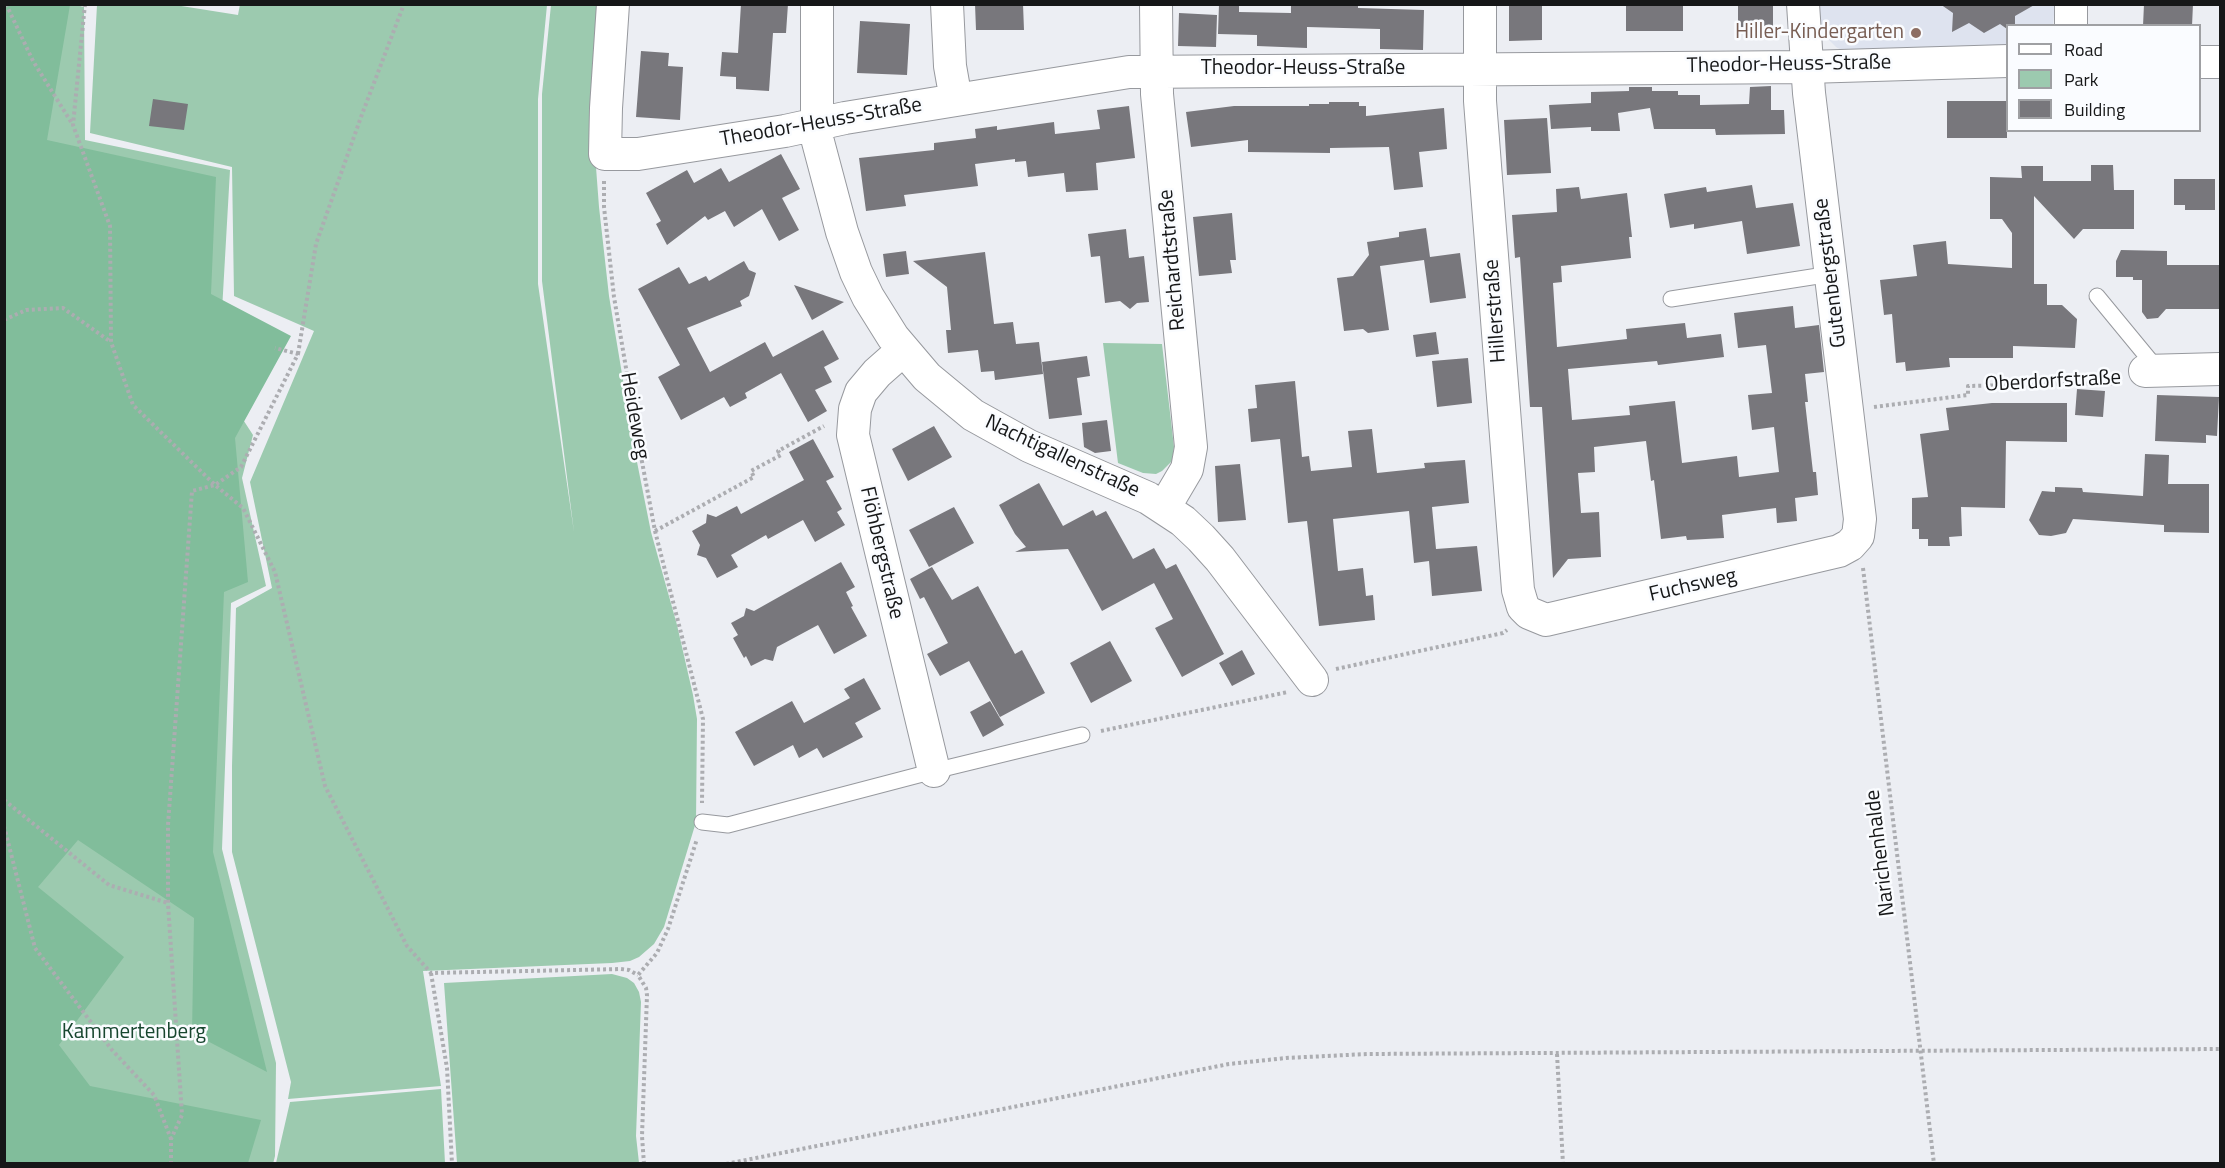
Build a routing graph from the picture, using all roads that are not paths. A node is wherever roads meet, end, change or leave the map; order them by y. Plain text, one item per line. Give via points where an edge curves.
1 (613, 4) edge
2 (817, 4) edge
3 (947, 4) edge
4 (1156, 4) edge
5 (1480, 4) edge
6 (1803, 4) edge
7 (2071, 4) edge
8 (2071, 24) edge
9 (2006, 61) edge
10 (2201, 62) edge
11 (2220, 62) edge
12 (1807, 67) junction
13 (1480, 68) junction
14 (1156, 71) junction
15 (956, 100) junction
16 (817, 124) junction
17 (1831, 273) junction
18 (2097, 296) dead end
19 (1671, 298) dead end
20 (903, 350) junction
21 (2220, 369) edge
22 (2152, 370) joint
23 (1164, 508) junction
24 (1855, 541) joint
25 (1529, 614) joint
26 (1312, 680) dead end
27 (1082, 735) dead end
28 (934, 771) junction
29 (702, 822) road end

1 - 16 street, Theodor-Heuss-Straße via 605,154 638,154
2 - 16 street, Nachtigallenstraße
3 - 15 street
4 - 14 street, Reichardtstraße
5 - 13 street, Hillerstraße
6 - 12 street, Gutenbergstraße
7 - 8 street
9 - 12 street, Theodor-Heuss-Straße
10 - 11 street
12 - 13 street, Theodor-Heuss-Straße
12 - 17 street, Gutenbergstraße
13 - 14 street, Theodor-Heuss-Straße
13 - 25 street, Hillerstraße via 1518,590
14 - 15 street, Theodor-Heuss-Straße
14 - 23 street, Reichardtstraße via 1191,447 1187,469
15 - 16 street, Theodor-Heuss-Straße
16 - 20 street, Nachtigallenstraße via 820,149 856,272
17 - 19 lane
17 - 24 street, Gutenbergstraße via 1860,519
18 - 22 lane, Oberdorfstraße
20 - 23 street, Nachtigallenstraße via 941,390 992,427
20 - 28 street, Flöhbergstraße via 865,386 857,400 853,435
21 - 22 street
23 - 26 street, Nachtigallenstraße via 1220,559
24 - 25 street, Fuchsweg via 1839,551 1555,619
27 - 28 lane
28 - 29 lane via 728,825

